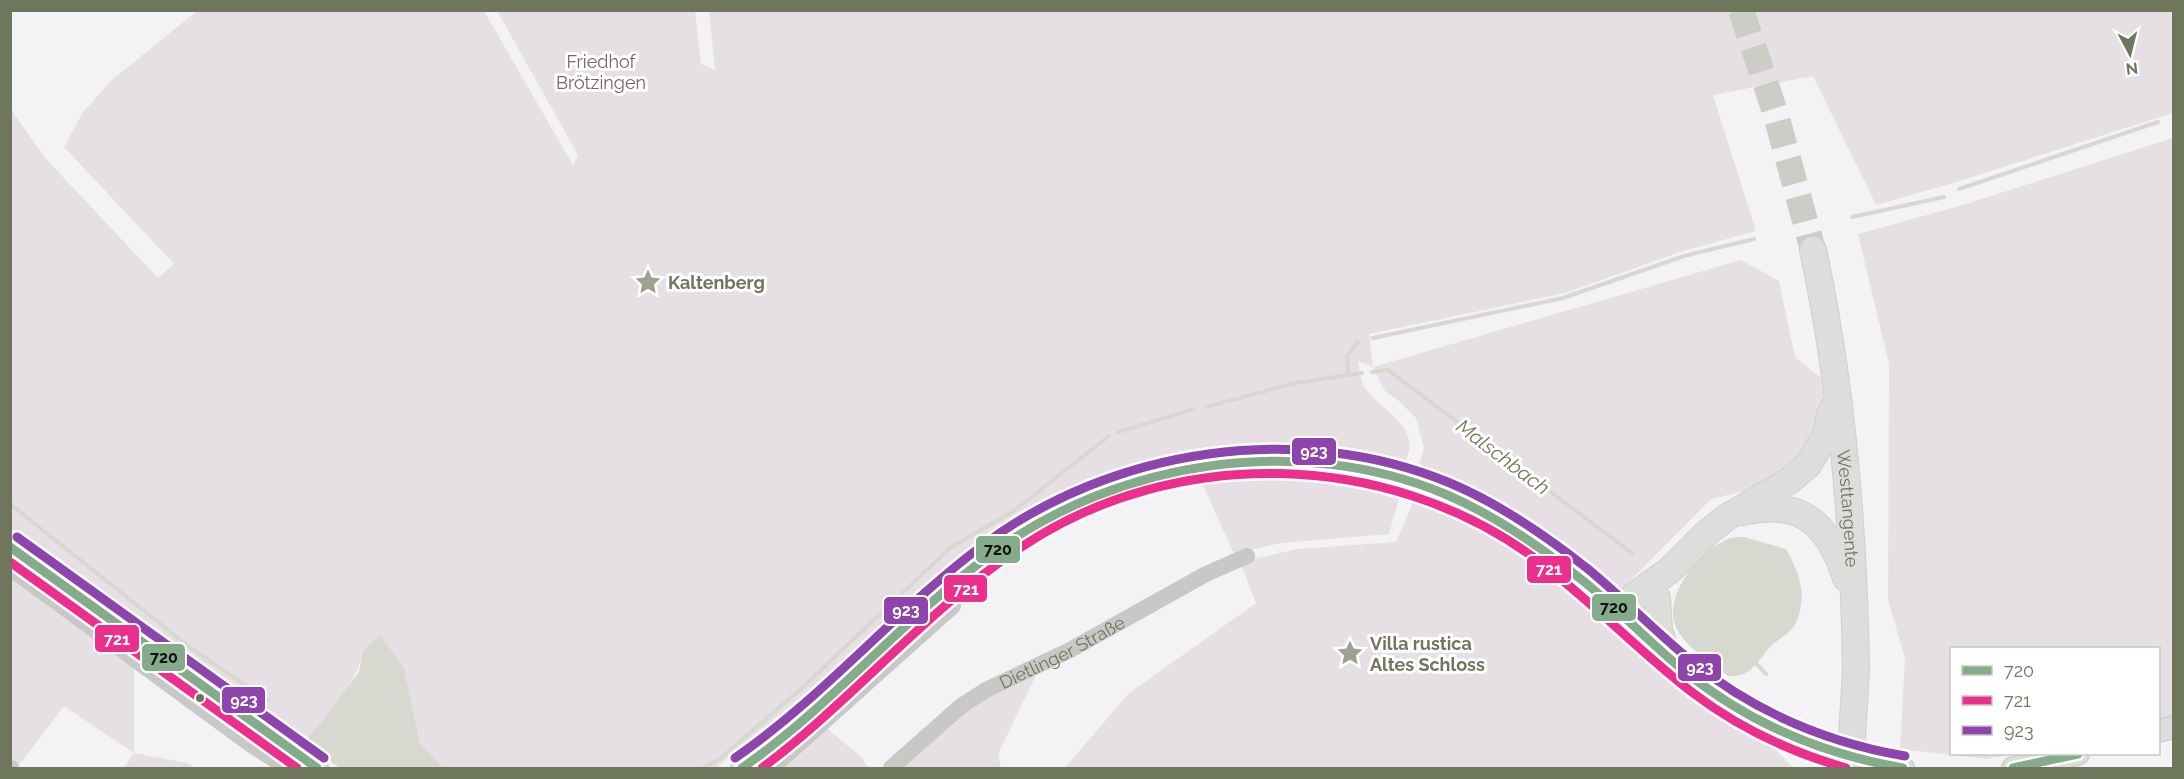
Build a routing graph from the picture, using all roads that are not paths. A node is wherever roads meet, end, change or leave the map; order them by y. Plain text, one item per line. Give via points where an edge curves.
1 (1813, 250) tunnel mouth
2 (1839, 397) junction
3 (1731, 514) junction
4 (10, 547) edge
5 (1247, 556) dead end
6 (10, 568) edge
7 (1670, 570) junction
8 (950, 587) junction
9 (1657, 598) junction
10 (1855, 607) junction
11 (1624, 616) junction
12 (1667, 655) junction
13 (2069, 755) edge
14 (287, 768) edge
15 (317, 768) edge
16 (742, 768) edge
17 (772, 768) edge
18 (891, 768) edge
19 (1850, 768) edge
20 (1903, 768) edge
21 (2013, 768) edge

1 - 2 highway, Westtangente
2 - 3 highway via 1826,435 1808,465 1789,481
2 - 10 highway, Westtangente via 1849,482
3 - 7 highway
3 - 10 highway via 1767,506 1791,510 1819,527 1831,540
4 - 15 main road
5 - 18 street, Dietlinger Straße via 986,690 961,706
6 - 14 street
7 - 9 highway
7 - 11 highway via 1635,595
8 - 11 main road via 1018,535 1059,512 1131,483 1238,461 1307,460 1382,471 1479,510 1556,558
8 - 16 main road
8 - 17 street via 953,606
9 - 11 highway via 1640,614
9 - 12 highway via 1659,630
10 - 19 highway, Westtangente, bridge
11 - 12 main road
12 - 20 main road via 1735,707 1785,734 1835,755
13 - 21 main road

